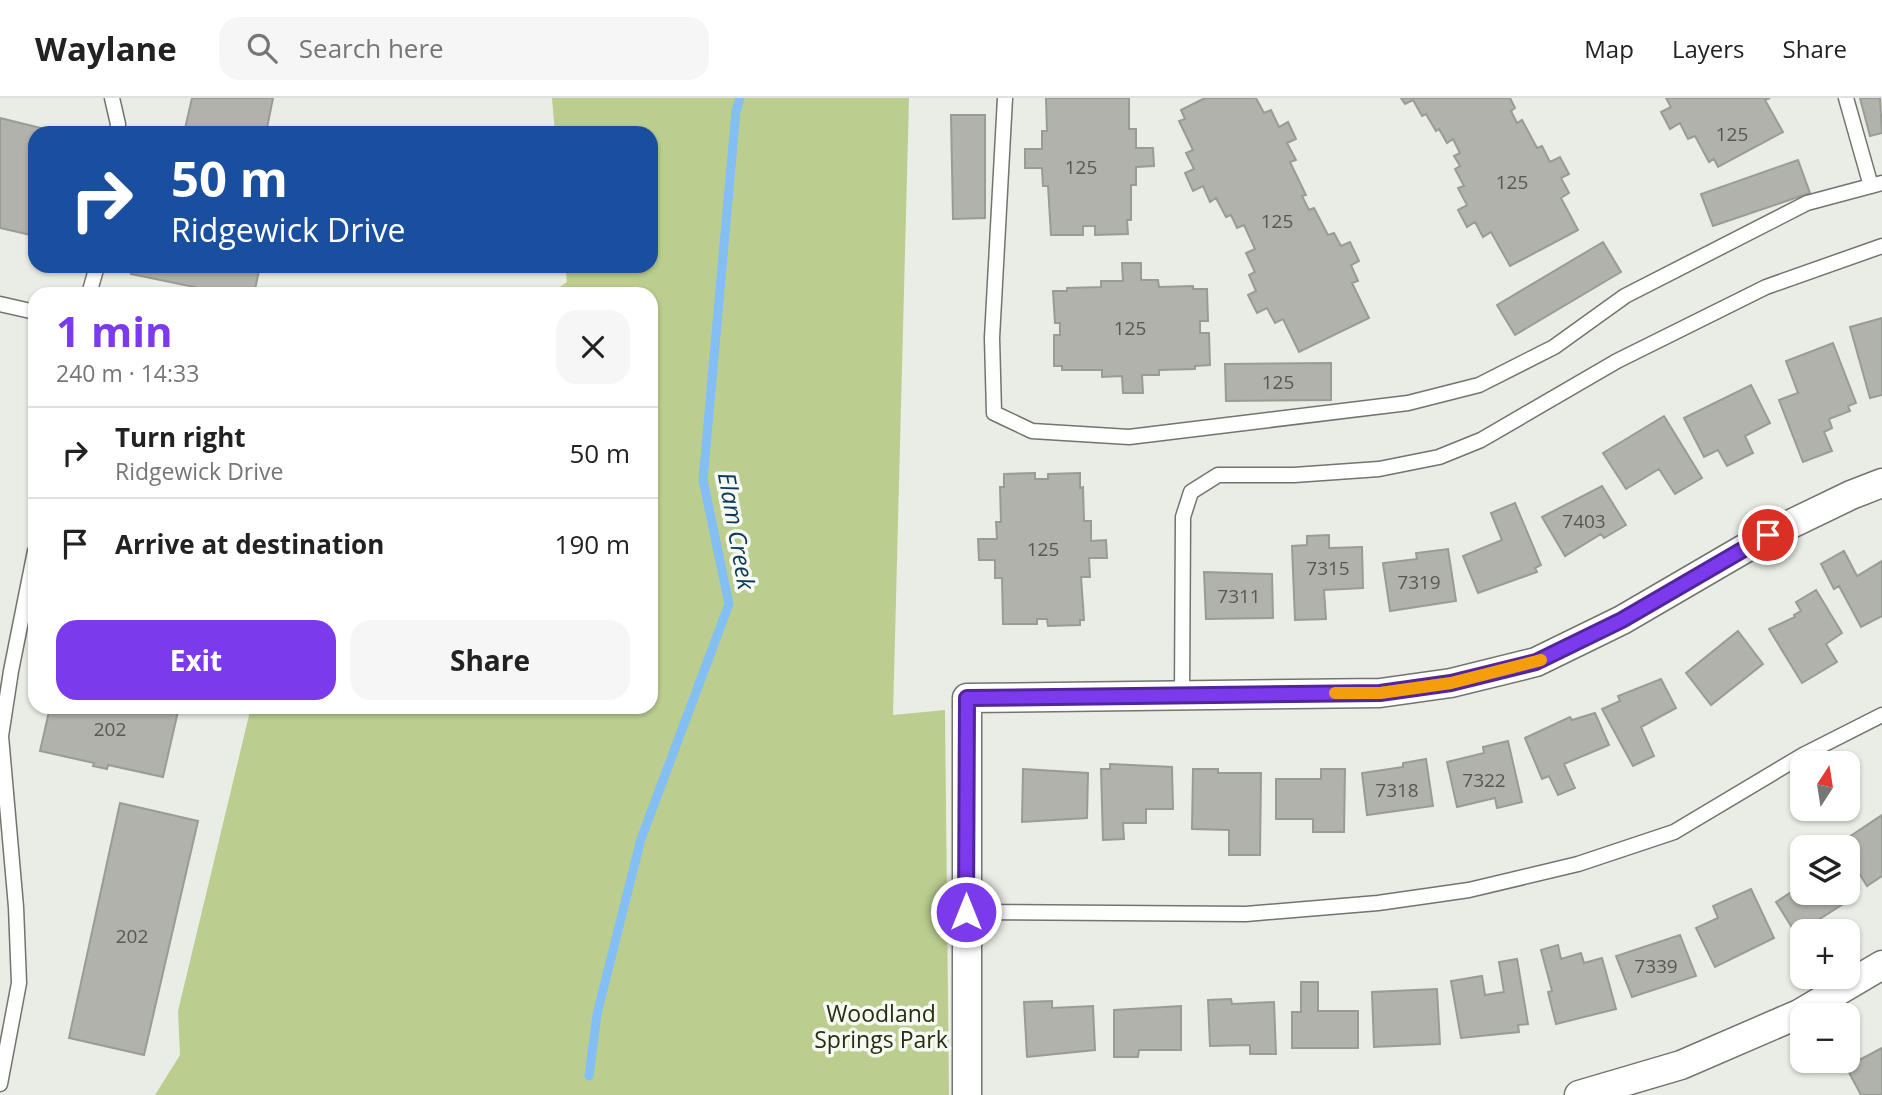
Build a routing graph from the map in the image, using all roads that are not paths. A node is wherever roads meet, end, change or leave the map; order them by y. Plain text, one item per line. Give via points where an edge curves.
1 (112, 98) edge
2 (1005, 98) edge
3 (1846, 98) edge
4 (118, 126) edge
5 (1877, 185) edge
6 (1882, 246) edge
7 (0, 304) edge
8 (28, 310) edge
9 (1882, 484) edge
10 (28, 586) edge
11 (1182, 695) junction
12 (1882, 715) edge
13 (966, 912) junction
14 (1882, 965) edge
15 (0, 1084) edge
16 (967, 1095) edge
17 (1579, 1095) edge

1 - 4 lane
2 - 5 lane via 992,338 994,413 1032,432 1129,437 1408,402 1479,385 1554,347 1625,296 1807,203
3 - 5 lane
6 - 11 lane via 1766,287 1616,361 1481,440 1439,457 1380,469 1218,475 1200,486 1191,492 1183,517
7 - 8 lane
9 - 11 street via 1768,535 1622,620 1536,662 1451,683 1380,693
10 - 15 lane via 1,736 19,983
11 - 13 street via 967,698
12 - 13 lane via 1803,755 1674,832 1578,864 1469,890 1246,914
13 - 16 street
14 - 17 street via 1799,1014 1681,1065

